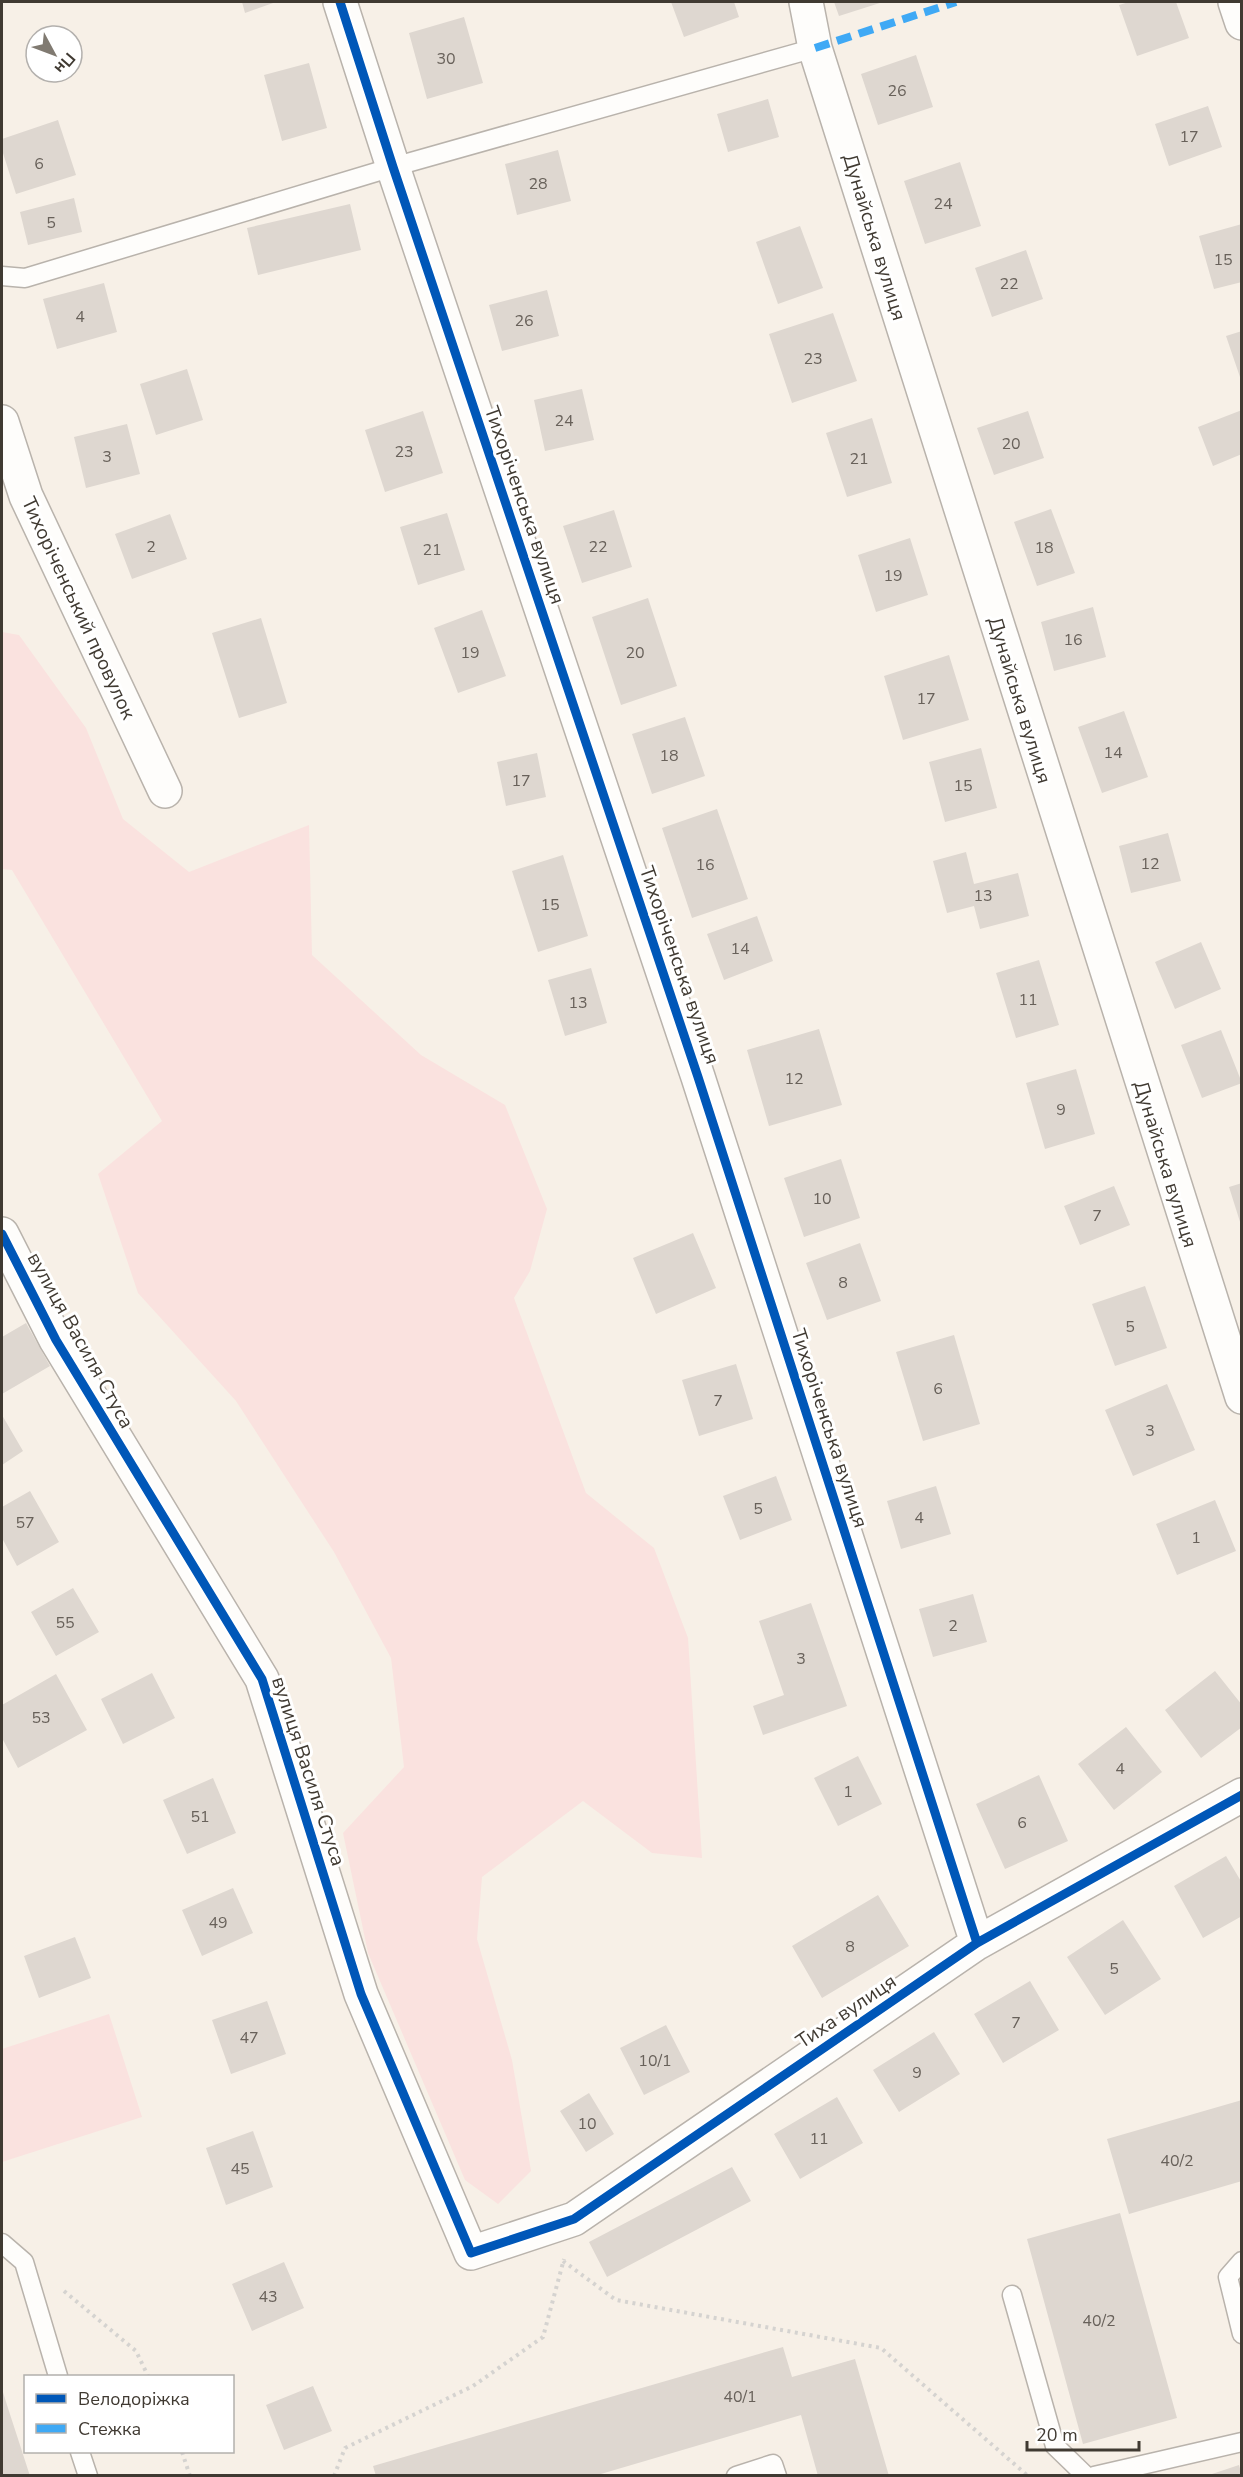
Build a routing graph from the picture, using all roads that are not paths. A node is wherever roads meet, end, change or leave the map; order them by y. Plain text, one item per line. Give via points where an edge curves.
1 (340, 2) edge
2 (806, 2) edge
3 (1235, 2) edge
4 (1242, 23) edge
5 (815, 48) junction
6 (393, 167) junction
7 (2, 276) edge
8 (2, 422) edge
9 (165, 791) dead end
10 (2, 1233) edge
11 (1242, 1397) edge
12 (1242, 1795) edge
13 (977, 1943) junction
14 (2, 2243) edge
15 (471, 2253) joint
16 (1242, 2261) edge
17 (1012, 2295) dead end
18 (1242, 2334) edge
19 (58, 2375) edge
20 (1242, 2442) edge
21 (81, 2453) edge
22 (88, 2475) edge
23 (736, 2475) edge
24 (777, 2475) edge
25 (1086, 2475) edge
26 (1094, 2475) edge

1 - 6 street, Тихоріченська вулиця
2 - 5 street, Дунайська вулиця
3 - 4 street
5 - 6 lane
5 - 11 street, Дунайська вулиця via 1225,1325
6 - 7 lane via 25,278
6 - 13 street, Тихоріченська вулиця via 698,1077
8 - 9 street, Тихоріченський провулок via 26,496
10 - 15 street, вулиця Василя Стуса via 56,1340 262,1679 361,1994
12 - 13 street, Тиха вулиця
13 - 15 street, Тиха вулиця via 574,2219
14 - 19 lane via 24,2262
16 - 18 lane via 1228,2277
17 - 25 lane via 1055,2446
20 - 26 lane
21 - 22 lane
23 - 24 lane via 773,2464

